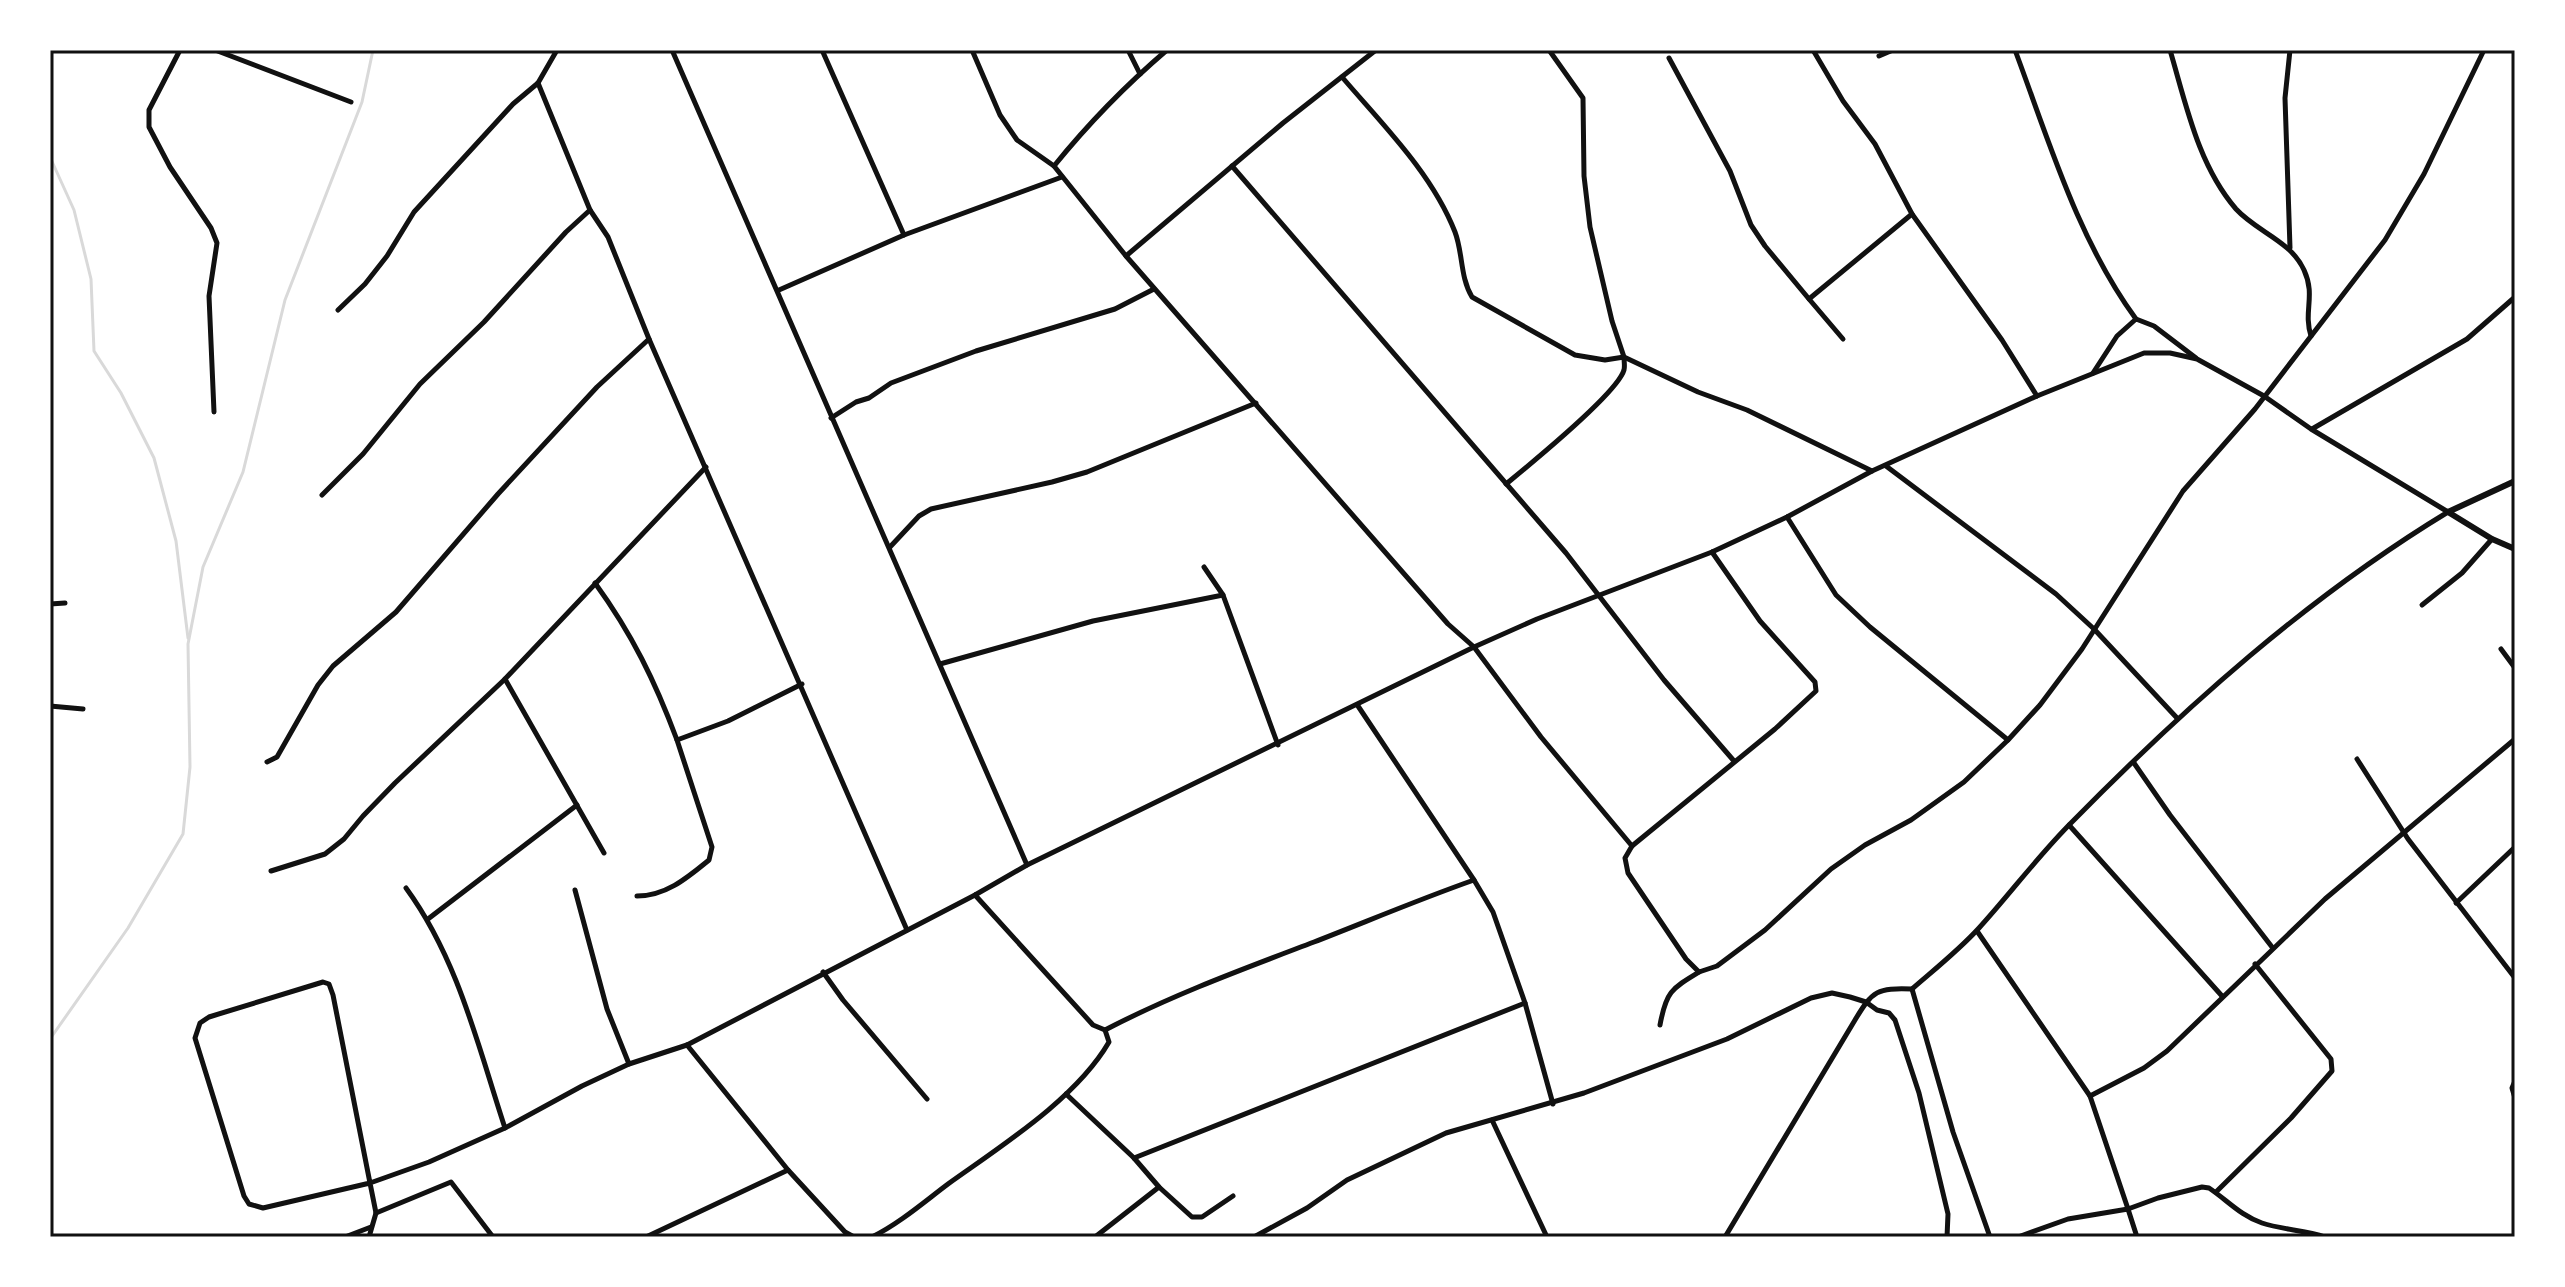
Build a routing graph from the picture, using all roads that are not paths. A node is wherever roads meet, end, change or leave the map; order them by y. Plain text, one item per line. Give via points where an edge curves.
1 (180, 50) edge
2 (215, 50) edge
3 (557, 50) edge
4 (672, 50) edge
5 (822, 50) edge
6 (972, 50) edge
7 (1128, 50) edge
8 (1167, 50) edge
9 (1376, 50) edge
10 (1549, 50) edge
11 (1813, 50) edge
12 (1893, 50) edge
13 (2015, 50) edge
14 (2170, 50) edge
15 (2290, 50) edge
16 (2484, 50) edge
17 (1879, 56) dead end
18 (1669, 58) dead end
19 (1140, 74) junction
20 (1342, 77) junction
21 (538, 83) junction
22 (351, 102) dead end
23 (1054, 166) junction
24 (1232, 166) junction
25 (1062, 177) junction
26 (590, 210) junction
27 (1912, 214) junction
28 (904, 235) junction
29 (2290, 248) junction
30 (1126, 256) junction
31 (1154, 289) junction
32 (779, 290) junction
33 (2515, 297) edge
34 (1809, 299) junction
35 (338, 310) dead end
36 (2136, 319) junction
37 (2311, 336) junction
38 (649, 339) junction
39 (1843, 339) dead end
40 (1624, 357) junction
41 (2197, 359) junction
42 (2093, 373) junction
43 (2037, 396) junction
44 (2264, 396) junction
45 (1256, 403) junction
46 (214, 412) dead end
47 (831, 418) junction
48 (2311, 429) junction
49 (1886, 466) junction
50 (706, 467) junction
51 (1872, 471) junction
52 (2515, 481) edge
53 (1506, 484) junction
54 (322, 495) dead end
55 (2448, 512) junction
56 (1787, 517) junction
57 (2492, 539) junction
58 (890, 547) junction
59 (2515, 549) edge
60 (1712, 552) junction
61 (1204, 567) dead end
62 (595, 583) junction
63 (1223, 595) junction
64 (1601, 595) junction
65 (65, 603) dead end
66 (50, 604) edge
67 (2422, 605) dead end
68 (2094, 629) junction
69 (1474, 647) junction
70 (2501, 649) dead end
71 (940, 664) junction
72 (2515, 668) edge
73 (505, 679) junction
74 (802, 684) junction
75 (50, 706) edge
76 (1358, 706) junction
77 (83, 709) dead end
78 (2177, 718) junction
79 (2515, 739) edge
80 (677, 740) junction
81 (2008, 740) junction
82 (1278, 745) junction
83 (2357, 759) dead end
84 (1734, 761) junction
85 (267, 762) dead end
86 (2134, 763) junction
87 (577, 805) junction
88 (2069, 825) junction
89 (2403, 831) junction
90 (1632, 846) junction
91 (2515, 847) edge
92 (604, 853) dead end
93 (1027, 865) junction
94 (271, 871) dead end
95 (1474, 880) junction
96 (406, 888) dead end
97 (575, 890) dead end
98 (975, 895) junction
99 (637, 896) dead end
100 (2456, 903) junction
101 (428, 919) junction
102 (907, 930) junction
103 (1977, 931) junction
104 (2273, 947) junction
105 (2255, 964) junction
106 (823, 972) junction
107 (1699, 972) junction
108 (2515, 978) edge
109 (1912, 989) junction
110 (2222, 996) junction
111 (1866, 1002) junction
112 (1525, 1003) junction
113 (1660, 1025) dead end
114 (1105, 1030) junction
115 (687, 1045) junction
116 (629, 1064) junction
117 (2515, 1081) edge
118 (1066, 1094) junction
119 (2090, 1096) junction
120 (2515, 1098) edge
121 (927, 1099) dead end
122 (1553, 1104) junction
123 (1492, 1120) junction
124 (505, 1128) junction
125 (1134, 1158) junction
126 (788, 1170) junction
127 (370, 1183) junction
128 (1159, 1187) junction
129 (2216, 1192) junction
130 (1233, 1196) dead end
131 (2128, 1209) junction
132 (376, 1213) junction
133 (372, 1226) junction
134 (1545, 1236) edge
135 (345, 1237) edge
136 (369, 1237) edge
137 (493, 1237) edge
138 (646, 1237) edge
139 (854, 1237) edge
140 (872, 1237) edge
141 (1095, 1237) edge
142 (1254, 1237) edge
143 (1725, 1237) edge
144 (1947, 1237) edge
145 (1990, 1237) edge
146 (2018, 1237) edge
147 (2137, 1237) edge
148 (2325, 1237) edge

1 - 46 street via 157,90 149,127 217,243 209,296
2 - 22 street
3 - 21 street
4 - 32 street
5 - 28 street
6 - 23 street via 1000,115 1017,140
7 - 19 street
8 - 19 street
9 - 20 street
10 - 40 street via 1583,98 1590,227
11 - 27 street via 1875,144
12 - 17 street
13 - 36 street via 2072,200
14 - 29 street via 2205,162 2220,189 2238,211
15 - 29 street via 2285,98
16 - 37 street via 2424,174 2385,240
18 - 34 street via 1730,171 1751,225
19 - 23 street
20 - 24 street
20 - 40 street via 1439,200 1455,234 1472,297 1575,355
21 - 26 street
21 - 35 street via 414,212 387,256
23 - 25 street
24 - 30 street
24 - 53 street
25 - 28 street
25 - 30 street
26 - 38 street via 608,237
26 - 54 street via 420,384
27 - 34 street
27 - 43 street
28 - 32 street
29 - 37 street via 2311,287
30 - 31 street
31 - 45 street
31 - 47 street via 1115,309 891,383
32 - 47 street
33 - 48 street via 2467,339
34 - 39 street
36 - 41 street via 2154,326
36 - 42 street via 2117,336
37 - 44 street
38 - 50 street
38 - 85 street via 597,387 396,612 333,666 277,757
40 - 51 street
40 - 53 street via 1616,383
41 - 42 street via 2144,353
41 - 44 street
42 - 43 street
43 - 49 street
44 - 48 street
44 - 68 street via 2183,491
45 - 58 street via 1087,472 931,509
45 - 69 street via 1448,624
47 - 58 street
48 - 55 street
49 - 51 street
49 - 68 street via 2003,552
50 - 62 street
50 - 74 street
51 - 56 street
52 - 55 street
53 - 64 street
55 - 57 street
55 - 78 street via 2366,565
56 - 60 street
56 - 81 street via 1836,595
57 - 59 street
57 - 67 street via 2462,573
58 - 71 street
60 - 64 street
60 - 84 street via 1760,621 1815,682 1816,691
61 - 63 street
62 - 73 street
62 - 80 street via 623,621 655,681
63 - 71 street via 1093,621
63 - 82 street
64 - 69 street
64 - 84 street via 1630,638
65 - 66 street
68 - 78 street
68 - 81 street
69 - 76 street
69 - 90 street
70 - 72 street
71 - 93 street
73 - 87 street
73 - 94 street via 344,839 325,854
74 - 80 street
74 - 102 street
75 - 77 street
76 - 82 street
76 - 95 street
78 - 86 street
79 - 89 street
80 - 99 street via 712,855 670,888
81 - 107 street via 1964,782 1831,869 1765,930 1717,966
82 - 93 street
83 - 89 street
84 - 90 street
86 - 88 street
86 - 104 street
87 - 92 street
87 - 101 street
88 - 103 street
88 - 110 street
89 - 100 street
89 - 104 street
90 - 107 street via 1625,858 1628,873
91 - 100 street
93 - 98 street
95 - 112 street via 1493,912
95 - 114 street via 1192,990
96 - 101 street
97 - 116 street via 607,1009
98 - 102 street
98 - 114 street via 1093,1025
100 - 108 street
101 - 124 street via 460,991
102 - 106 street
103 - 109 street
103 - 119 street
104 - 105 street
105 - 110 street
105 - 129 street via 2331,1059 2332,1071
106 - 115 street
106 - 121 street
107 - 113 street via 1671,989
109 - 111 street via 1884,988
109 - 145 street
110 - 119 street via 2167,1051
111 - 122 street via 1832,993 1811,998 1727,1039
111 - 143 street
111 - 144 street via 1895,1020 1948,1214
112 - 122 street
112 - 125 street
114 - 118 street via 1109,1042
115 - 116 street
115 - 126 street
116 - 124 street
117 - 120 street
118 - 125 street
118 - 140 street
119 - 131 street
122 - 123 street
123 - 134 street
123 - 142 street via 1446,1133 1347,1180
124 - 127 street
125 - 128 street
126 - 138 street
126 - 139 street
127 - 127 street via 329,984 209,1017 196,1029 249,1204 263,1208
127 - 132 street
128 - 130 street via 1192,1217 1202,1217
128 - 141 street
129 - 131 street via 2202,1187
129 - 148 street via 2248,1217
131 - 146 street via 2068,1219
131 - 147 street
132 - 133 street
132 - 137 street via 451,1182
133 - 135 street
133 - 136 street

